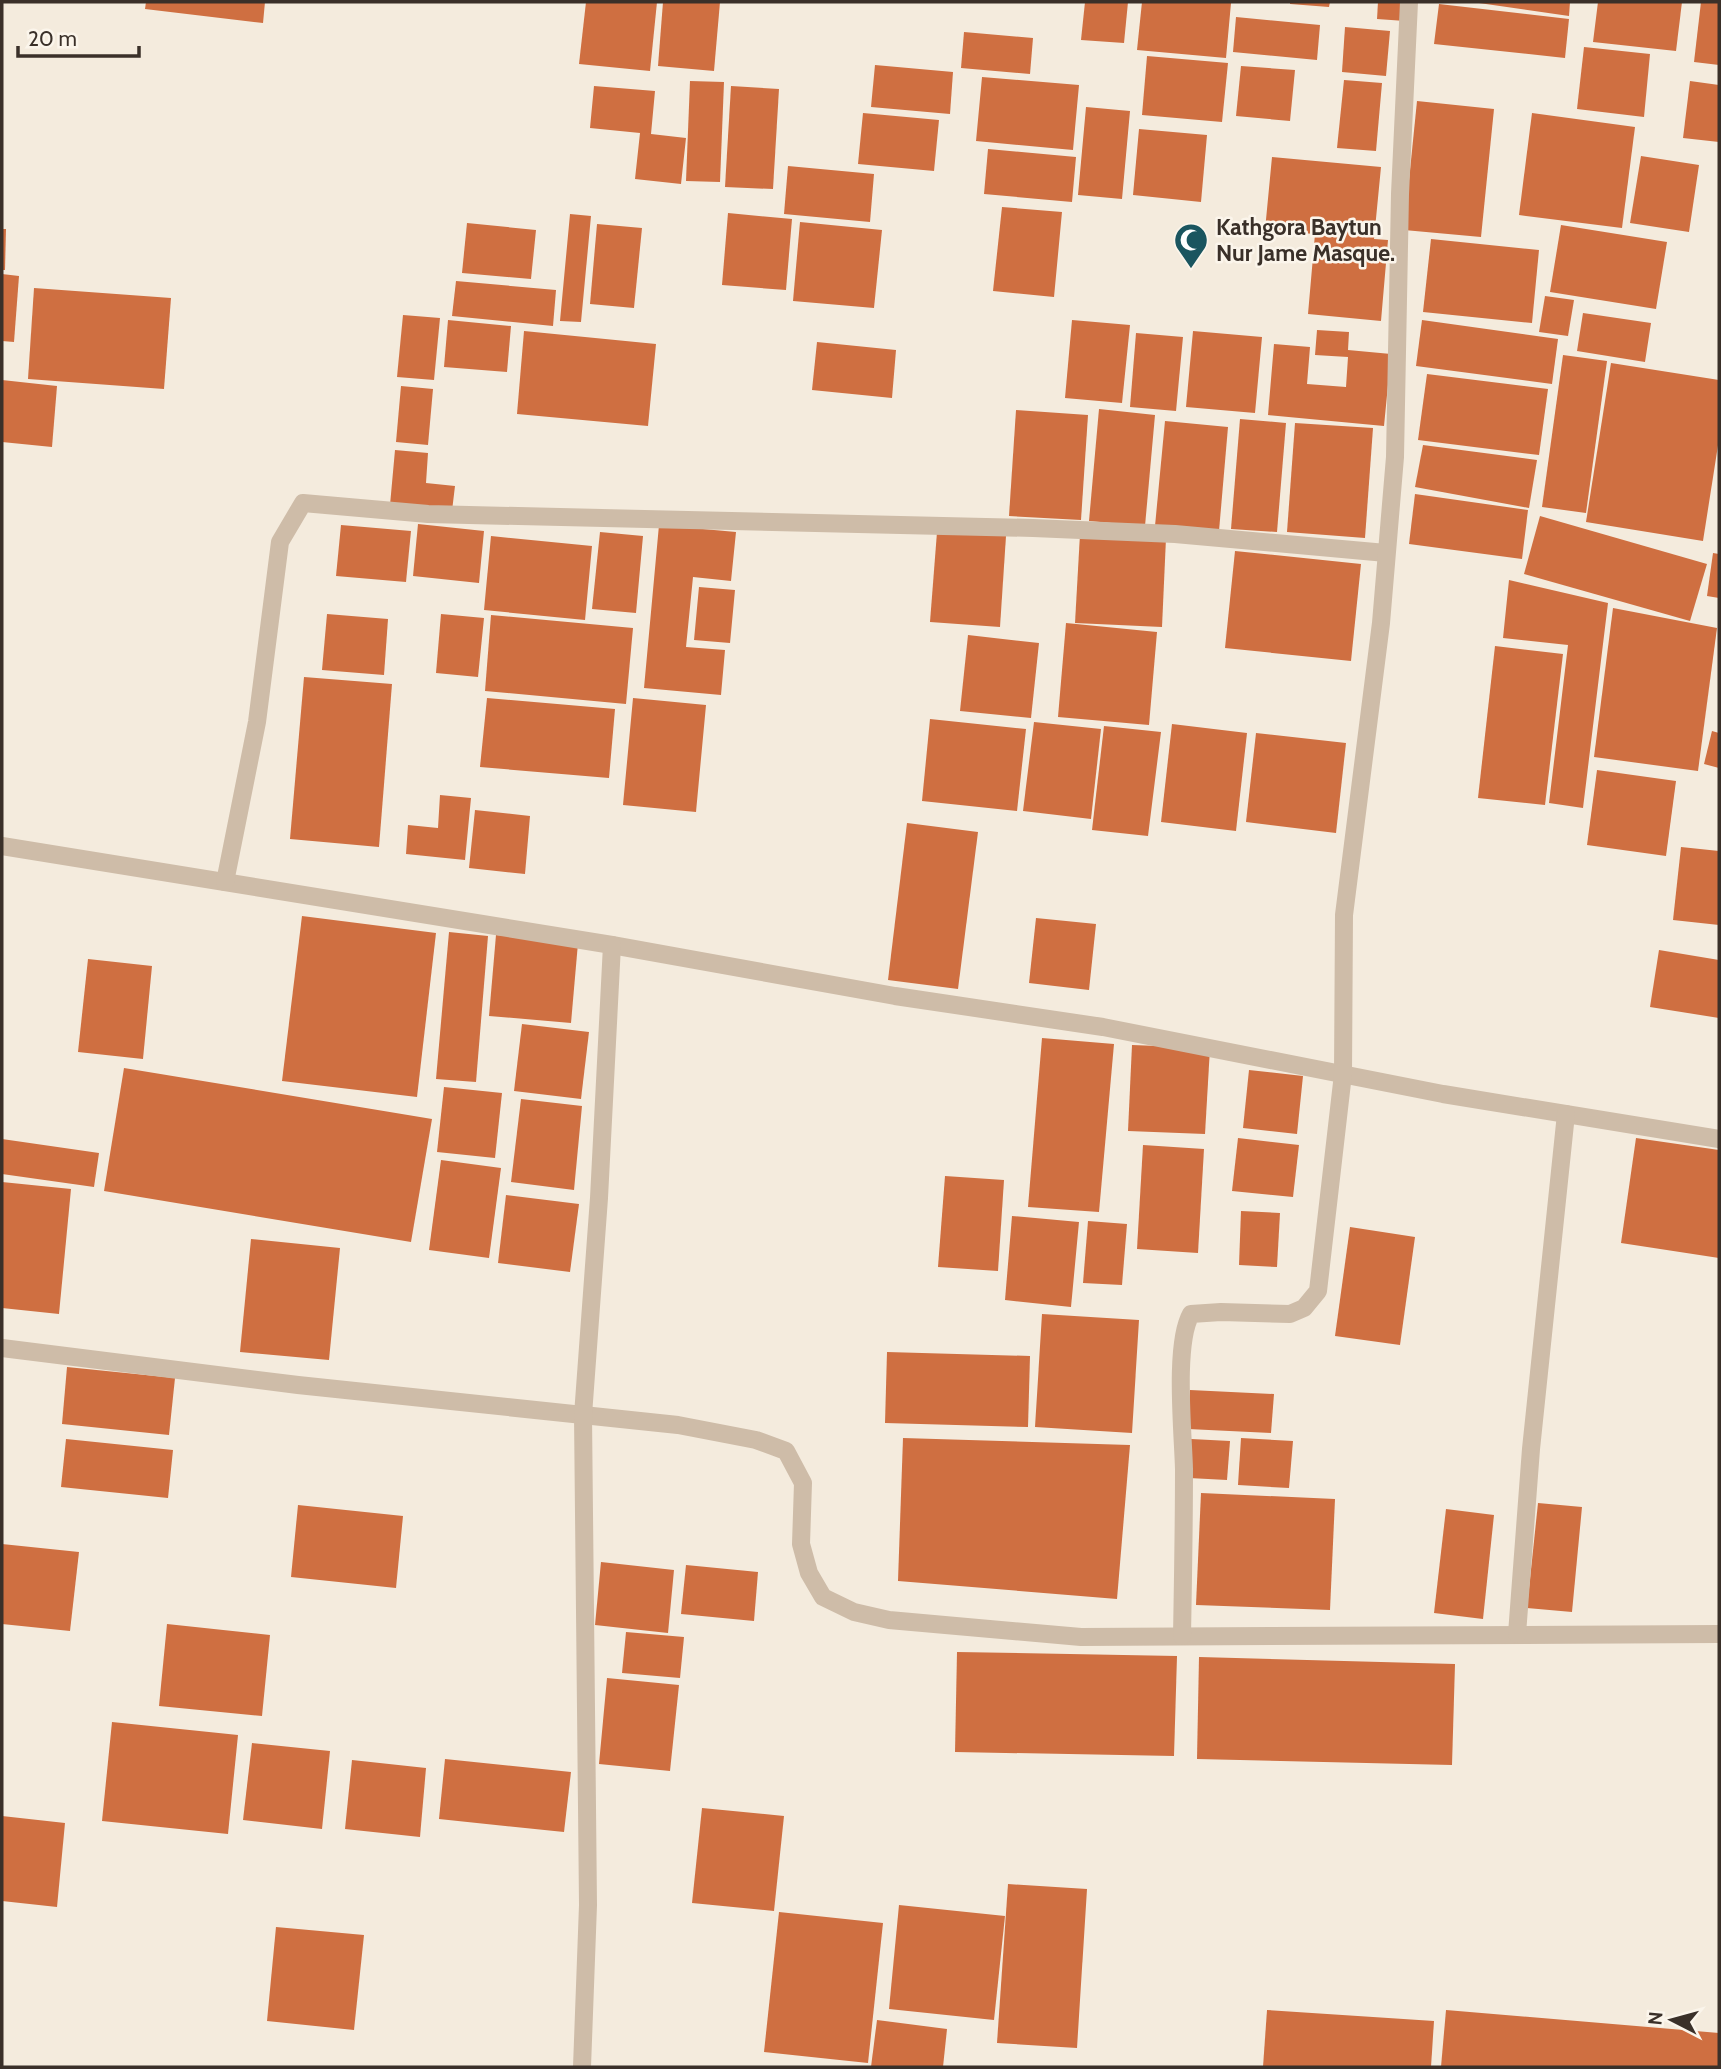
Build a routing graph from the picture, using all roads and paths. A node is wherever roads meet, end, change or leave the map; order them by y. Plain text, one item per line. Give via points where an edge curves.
1 (1409, 2) edge
2 (1386, 553) junction
3 (2, 846) edge
4 (225, 882) junction
5 (612, 945) junction
6 (1343, 1074) junction
7 (1566, 1114) junction
8 (1719, 1139) edge
9 (2, 1348) edge
10 (583, 1415) junction
11 (1517, 1634) junction
12 (1719, 1634) edge
13 (1182, 1636) junction
14 (582, 2067) edge

1 - 2 street via 1395,457
2 - 4 street via 1175,534 428,514 303,503 280,542 257,722
2 - 6 street via 1344,915
3 - 4 street
4 - 5 street
5 - 6 street via 895,996 1103,1027
5 - 10 street
6 - 7 street
6 - 13 street via 1318,1291 1304,1308 1290,1314 1191,1314 1185,1325
7 - 8 street
7 - 11 street
9 - 10 street
10 - 13 street via 678,1425 756,1440 786,1451 803,1483 801,1544 809,1573 823,1597 854,1612 889,1620 1081,1637
10 - 14 street via 588,1905
11 - 12 street
11 - 13 street

